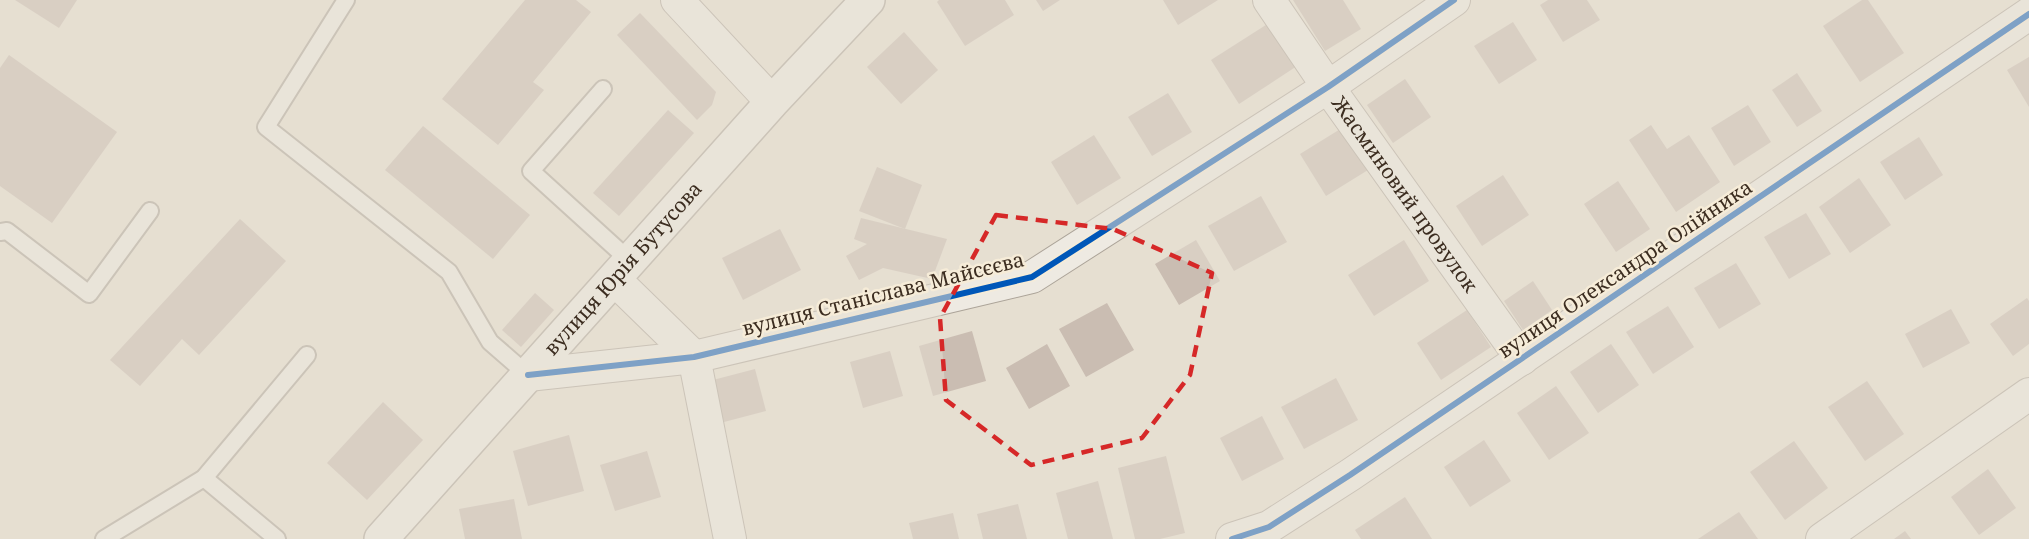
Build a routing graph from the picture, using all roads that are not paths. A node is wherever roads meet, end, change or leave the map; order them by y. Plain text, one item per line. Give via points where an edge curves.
1 (346, 0) edge
2 (677, 0) edge
3 (868, 0) edge
4 (1269, 0) edge
5 (1454, 0) edge
6 (2029, 14) edge
7 (1328, 87) junction
8 (603, 89) dead end
9 (772, 102) junction
10 (150, 211) dead end
11 (0, 232) edge
12 (622, 270) junction
13 (307, 354) dead end
14 (694, 357) junction
15 (1522, 359) junction
16 (528, 375) junction
17 (2029, 394) edge
18 (204, 478) junction
19 (105, 539) edge
20 (277, 539) edge
21 (381, 539) edge
22 (730, 539) edge
23 (1232, 539) edge
24 (1822, 539) edge

1 - 16 lane via 266,127 449,272 490,342
2 - 9 street
3 - 9 street, вулиця Юрія Бутусова
4 - 7 street, Жасминовий провулок
5 - 7 street, вулиця Станіслава Майсєєва
6 - 15 street, вулиця Олександра Олійника
7 - 14 street, вулиця Станіслава Майсєєва via 1032,277
7 - 15 street, Жасминовий провулок
8 - 12 lane via 531,171
9 - 12 street, вулиця Юрія Бутусова
10 - 11 lane via 89,294 7,231
12 - 14 street
12 - 16 street, вулиця Юрія Бутусова
13 - 18 lane
14 - 16 street, вулиця Станіслава Майсєєва
14 - 22 street
15 - 23 street, вулиця Олександра Олійника via 1269,527
16 - 21 street, вулиця Юрія Бутусова
17 - 24 street
18 - 19 lane
18 - 20 lane

